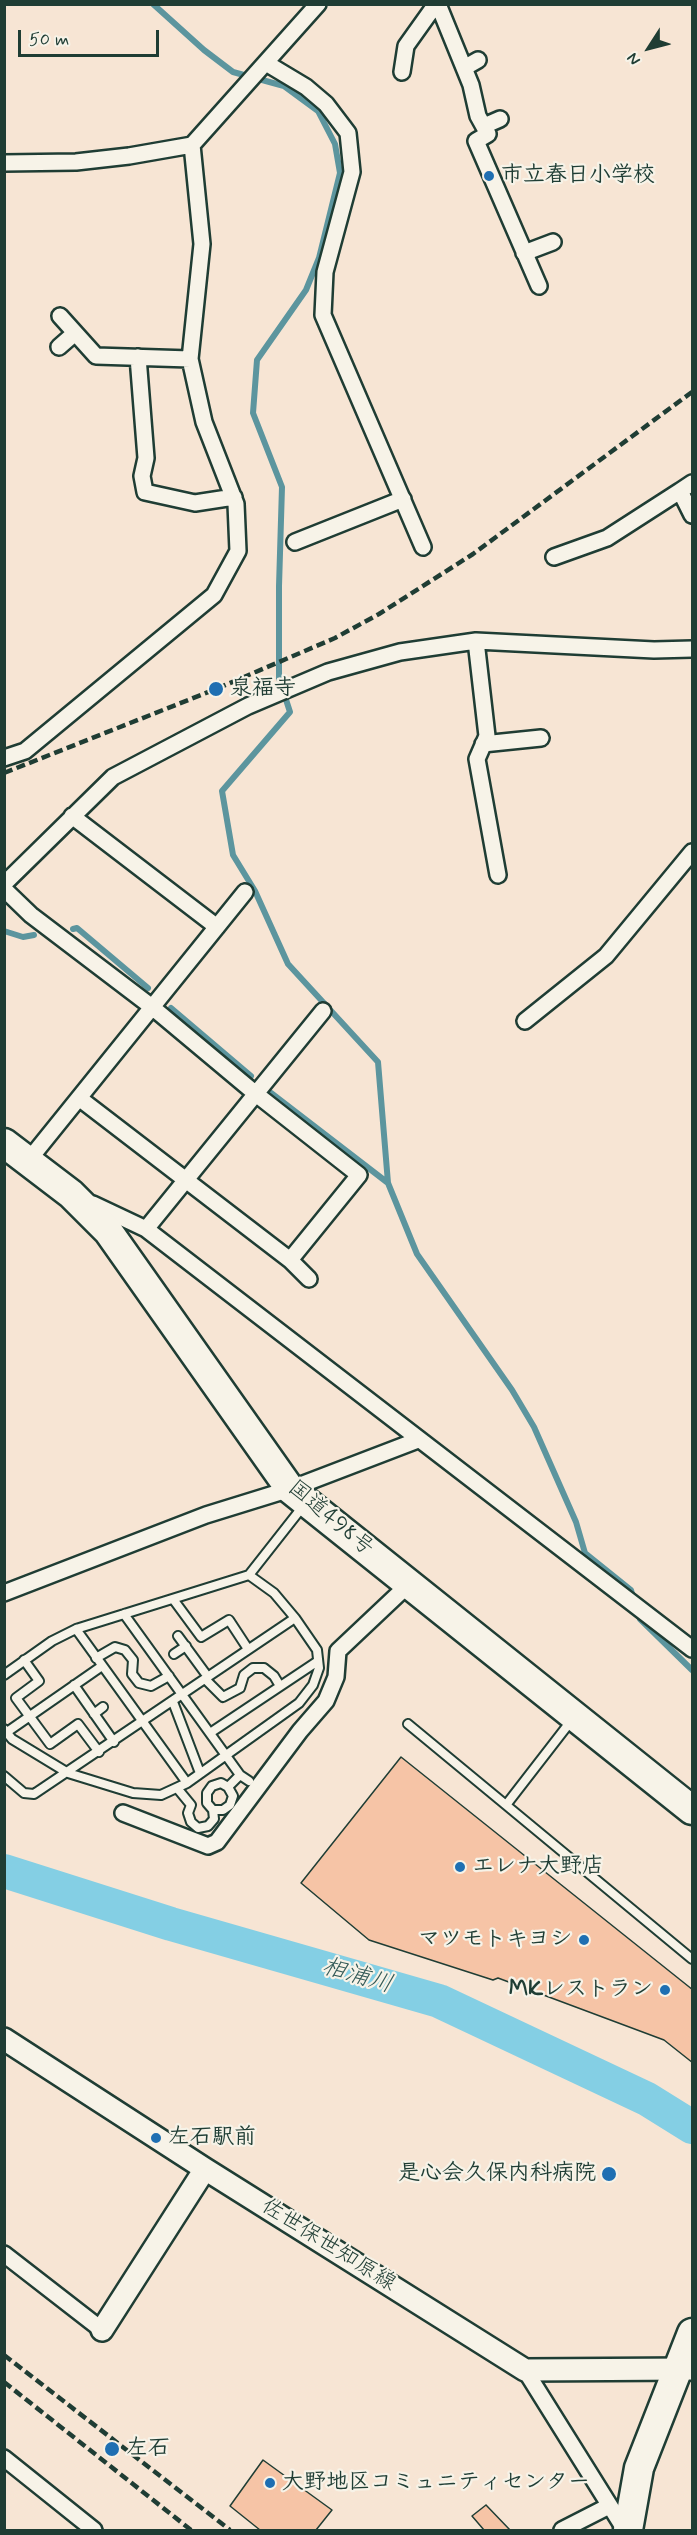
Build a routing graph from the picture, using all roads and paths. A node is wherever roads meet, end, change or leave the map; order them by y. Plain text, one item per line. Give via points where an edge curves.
1 (318, 4) edge
2 (437, 4) edge
3 (478, 60) dead end
4 (264, 65) junction
5 (464, 68) junction
6 (402, 72) dead end
7 (500, 119) dead end
8 (484, 126) junction
9 (192, 145) junction
10 (4, 163) edge
11 (553, 242) dead end
12 (524, 253) junction
13 (539, 286) dead end
14 (60, 316) dead end
15 (75, 333) junction
16 (59, 347) dead end
17 (138, 357) junction
18 (190, 359) junction
19 (686, 487) edge
20 (234, 497) junction
21 (403, 499) junction
22 (693, 515) edge
23 (295, 542) dead end
24 (423, 547) dead end
25 (554, 557) dead end
26 (476, 641) junction
27 (693, 649) edge
28 (541, 738) dead end
29 (483, 744) junction
30 (4, 759) edge
31 (72, 816) junction
32 (693, 852) edge
33 (498, 875) dead end
34 (4, 884) edge
35 (4, 889) edge
36 (245, 892) dead end
37 (217, 927) junction
38 (152, 1007) junction
39 (323, 1011) dead end
40 (525, 1021) dead end
41 (256, 1094) junction
42 (79, 1098) junction
43 (4, 1143) edge
44 (28, 1161) junction
45 (185, 1181) junction
46 (71, 1194) junction
47 (146, 1229) junction
48 (290, 1260) junction
49 (309, 1279) dead end
50 (418, 1440) junction
51 (298, 1496) junction
52 (249, 1575) junction
53 (409, 1584) junction
54 (4, 1593) edge
55 (173, 1599) junction
56 (124, 1614) junction
57 (295, 1618) junction
58 (76, 1629) junction
59 (178, 1636) dead end
60 (186, 1646) junction
61 (248, 1649) junction
62 (693, 1649) edge
63 (174, 1654) dead end
64 (96, 1658) junction
65 (24, 1660) junction
66 (318, 1661) junction
67 (102, 1665) junction
68 (4, 1675) edge
69 (169, 1676) junction
70 (206, 1678) junction
71 (74, 1685) junction
72 (280, 1686) junction
73 (183, 1695) junction
74 (172, 1702) junction
75 (103, 1707) dead end
76 (94, 1714) junction
77 (30, 1716) junction
78 (575, 1716) junction
79 (142, 1722) junction
80 (408, 1724) dead end
81 (6, 1731) edge
82 (210, 1733) junction
83 (114, 1742) junction
84 (99, 1752) junction
85 (226, 1755) junction
86 (68, 1773) junction
87 (200, 1773) junction
88 (240, 1775) junction
89 (4, 1776) edge
90 (249, 1781) dead end
91 (187, 1783) junction
92 (228, 1787) junction
93 (177, 1788) junction
94 (191, 1805) junction
95 (506, 1805) junction
96 (210, 1806) junction
97 (693, 1810) edge
98 (123, 1813) dead end
99 (693, 1959) edge
100 (4, 2039) edge
101 (205, 2169) junction
102 (4, 2254) edge
103 (102, 2330) joint
104 (693, 2333) edge
105 (685, 2369) edge
106 (525, 2370) junction
107 (4, 2458) edge
108 (609, 2506) junction
109 (94, 2530) edge
110 (562, 2530) edge
111 (626, 2530) edge

1 - 4 street
2 - 5 street
2 - 6 street via 406,46
3 - 5 street
4 - 9 street
4 - 21 street via 320,98 348,133 352,172 325,272 323,315
5 - 8 street
7 - 8 street
8 - 12 street via 488,134 476,141
9 - 10 street via 76,162
9 - 18 street via 202,244
11 - 12 street
12 - 13 street
14 - 15 street
15 - 16 street
15 - 17 street via 96,356
17 - 18 street
17 - 20 street via 145,492 195,502
18 - 20 street via 204,422
19 - 22 street
19 - 25 street via 607,538
20 - 30 street via 238,551 214,595 25,750
21 - 23 street
21 - 24 street
26 - 27 street
26 - 29 street via 487,736
26 - 31 street via 400,652 328,672 295,686 113,777
28 - 29 street
29 - 33 street via 477,759
31 - 34 street
31 - 37 street
32 - 40 street via 606,956
35 - 38 street via 31,915
36 - 37 street
37 - 38 street
38 - 41 street
38 - 42 street
39 - 41 street
41 - 45 street
41 - 48 street via 359,1175
42 - 44 street
42 - 45 street
43 - 44 highway, 国道498号
44 - 46 highway, 国道498号
45 - 47 street
45 - 48 street
46 - 47 street
46 - 51 highway, 国道498号 via 108,1231
47 - 50 street
48 - 49 street
50 - 51 street
50 - 62 street
51 - 52 lane
51 - 53 highway, 国道498号
51 - 54 street via 206,1515
52 - 55 lane
52 - 57 lane via 274,1593
53 - 78 highway, 国道498号
53 - 98 street via 338,1651 336,1677 326,1701 217,1842 208,1846
55 - 56 lane
55 - 61 lane via 201,1637 229,1620
56 - 58 lane
56 - 69 lane
57 - 61 lane
57 - 66 lane via 317,1650
58 - 64 lane
58 - 65 lane
59 - 60 lane
60 - 63 lane
60 - 70 lane
61 - 70 lane
64 - 67 lane
64 - 69 lane via 115,1647 125,1650 133,1660 132,1674 139,1683 151,1686
65 - 68 lane
65 - 77 lane via 39,1681 16,1698
66 - 72 lane
66 - 85 lane via 313,1685 299,1704
67 - 71 lane
67 - 79 lane
69 - 73 lane
70 - 72 lane via 223,1698 240,1688 244,1675 253,1668 264,1668
70 - 73 lane
71 - 76 lane
71 - 77 lane
72 - 82 lane
73 - 74 lane
73 - 82 lane
74 - 79 lane
74 - 87 lane
75 - 76 lane
76 - 83 lane
77 - 81 lane
77 - 84 lane via 50,1743 78,1724
78 - 95 lane
78 - 97 highway, 国道498号
79 - 83 lane
79 - 91 lane
80 - 95 lane
81 - 86 lane via 12,1739
82 - 85 lane
83 - 84 lane
84 - 86 lane
85 - 87 lane
85 - 88 lane
86 - 89 lane via 34,1794 24,1793
86 - 93 lane via 133,1793 161,1795
87 - 91 lane
88 - 90 lane
88 - 92 lane
91 - 93 lane
92 - 96 lane via 212,1786 207,1793
92 - 96 lane via 233,1796 230,1805 223,1810
93 - 94 lane
94 - 96 lane via 201,1802
94 - 96 lane via 188,1813 198,1828 208,1826 214,1819
95 - 99 lane
100 - 101 main road, 佐世保世知原線
101 - 103 main road
101 - 106 main road, 佐世保世知原線
102 - 103 street
104 - 105 highway
105 - 106 main road
105 - 111 highway via 639,2469
106 - 108 street
107 - 109 street
108 - 110 street
108 - 111 street

